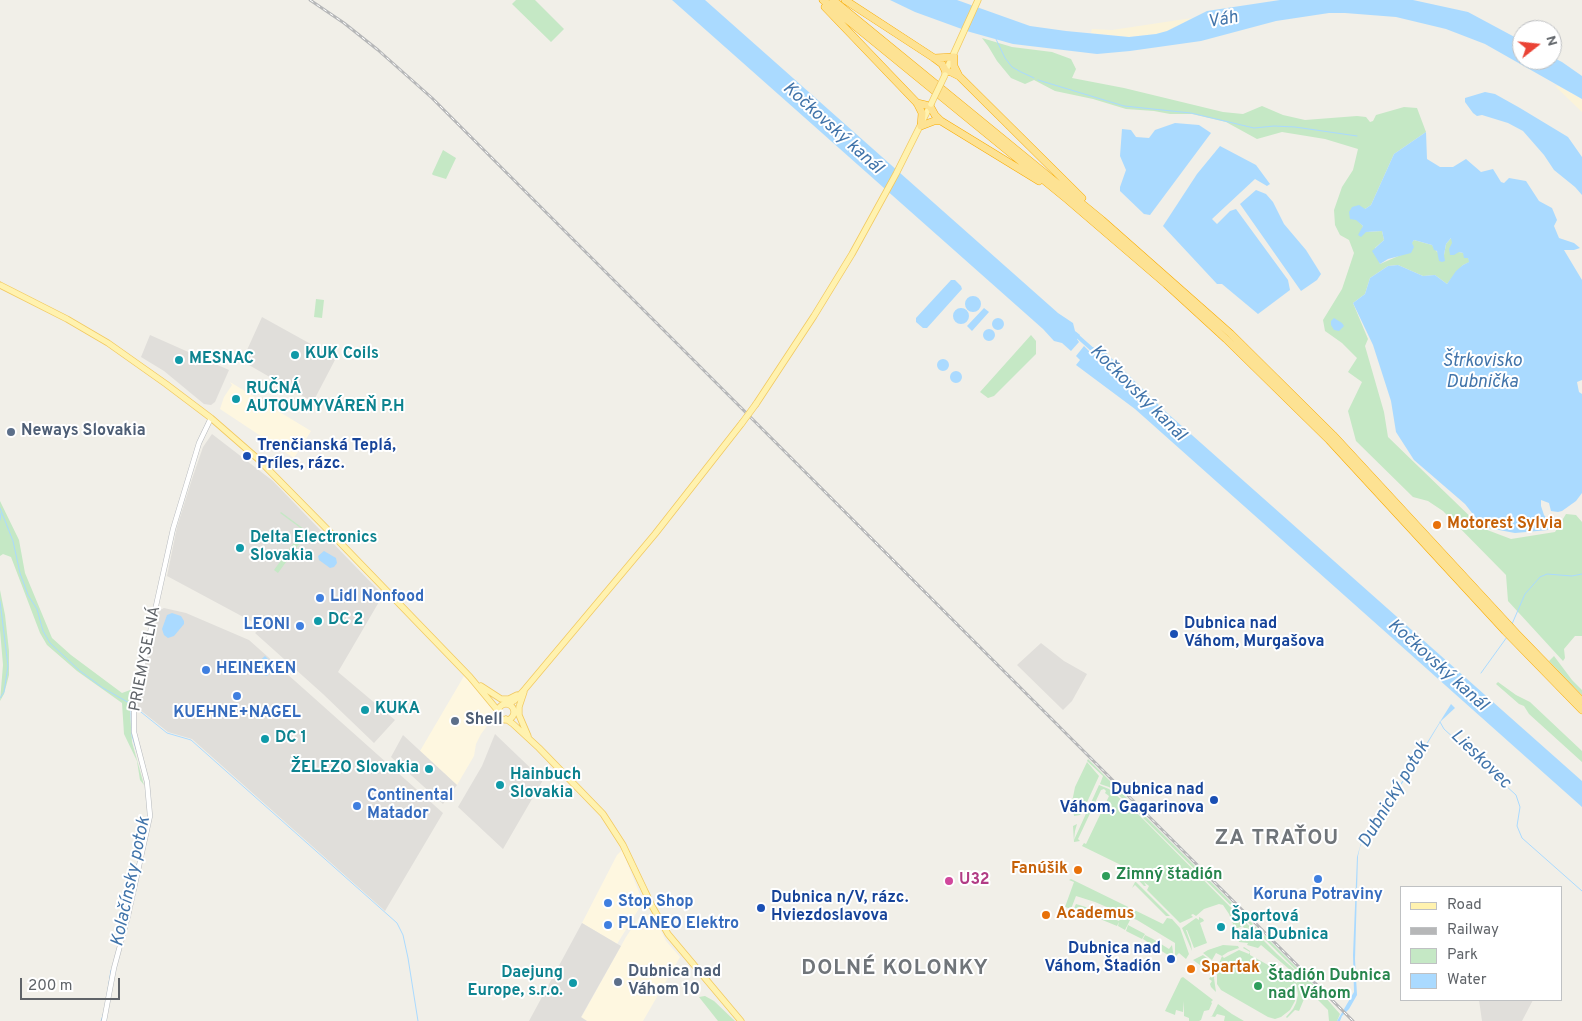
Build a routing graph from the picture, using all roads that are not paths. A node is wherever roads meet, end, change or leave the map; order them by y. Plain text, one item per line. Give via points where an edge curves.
1 (822, 0) edge
2 (833, 0) edge
3 (845, 0) edge
4 (978, 0) edge
5 (954, 56) junction
6 (934, 58) junction
7 (945, 74) junction
8 (959, 76) junction
9 (917, 103) junction
10 (930, 105) junction
11 (941, 120) junction
12 (921, 126) junction
13 (1068, 200) junction
14 (1102, 220) junction
15 (0, 285) edge
16 (211, 418) junction
17 (1506, 628) junction
18 (1512, 634) junction
19 (470, 677) junction
20 (525, 689) junction
21 (484, 693) junction
22 (1582, 701) edge
23 (506, 704) junction
24 (1582, 710) edge
25 (499, 712) junction
26 (514, 713) junction
27 (506, 719) junction
28 (524, 734) junction
29 (530, 740) junction
30 (104, 1021) edge
31 (741, 1021) edge

1 - 9 highway
1 - 13 highway
2 - 14 highway
3 - 6 highway
4 - 5 main road
5 - 6 highway
5 - 7 main road
5 - 8 highway
6 - 7 highway via 944,68
7 - 8 highway via 951,72
7 - 10 main road, bridge
8 - 14 highway
9 - 10 highway
9 - 12 highway via 922,113
10 - 11 highway
10 - 12 main road
11 - 12 highway
11 - 13 highway
12 - 20 main road, bridge via 875,214 756,404 679,505
13 - 17 highway via 1166,284 1285,395
14 - 17 highway via 1289,390 1382,486
15 - 16 main road via 108,343
16 - 19 main road via 285,486
16 - 30 street, PRIEMYSELNÁ via 199,443 172,529 134,707 134,732 148,782 150,816
17 - 18 highway
18 - 22 highway
18 - 24 highway
19 - 20 main road via 501,699 513,698
19 - 21 main road
20 - 23 main road
20 - 26 main road
20 - 29 main road via 519,715
21 - 23 main road via 496,702
21 - 25 main road
23 - 25 main road via 500,707
23 - 26 main road via 513,707
25 - 27 main road via 500,717
26 - 27 main road
26 - 28 main road
27 - 28 main road
28 - 29 main road
29 - 31 main road via 602,814 623,845 667,932

